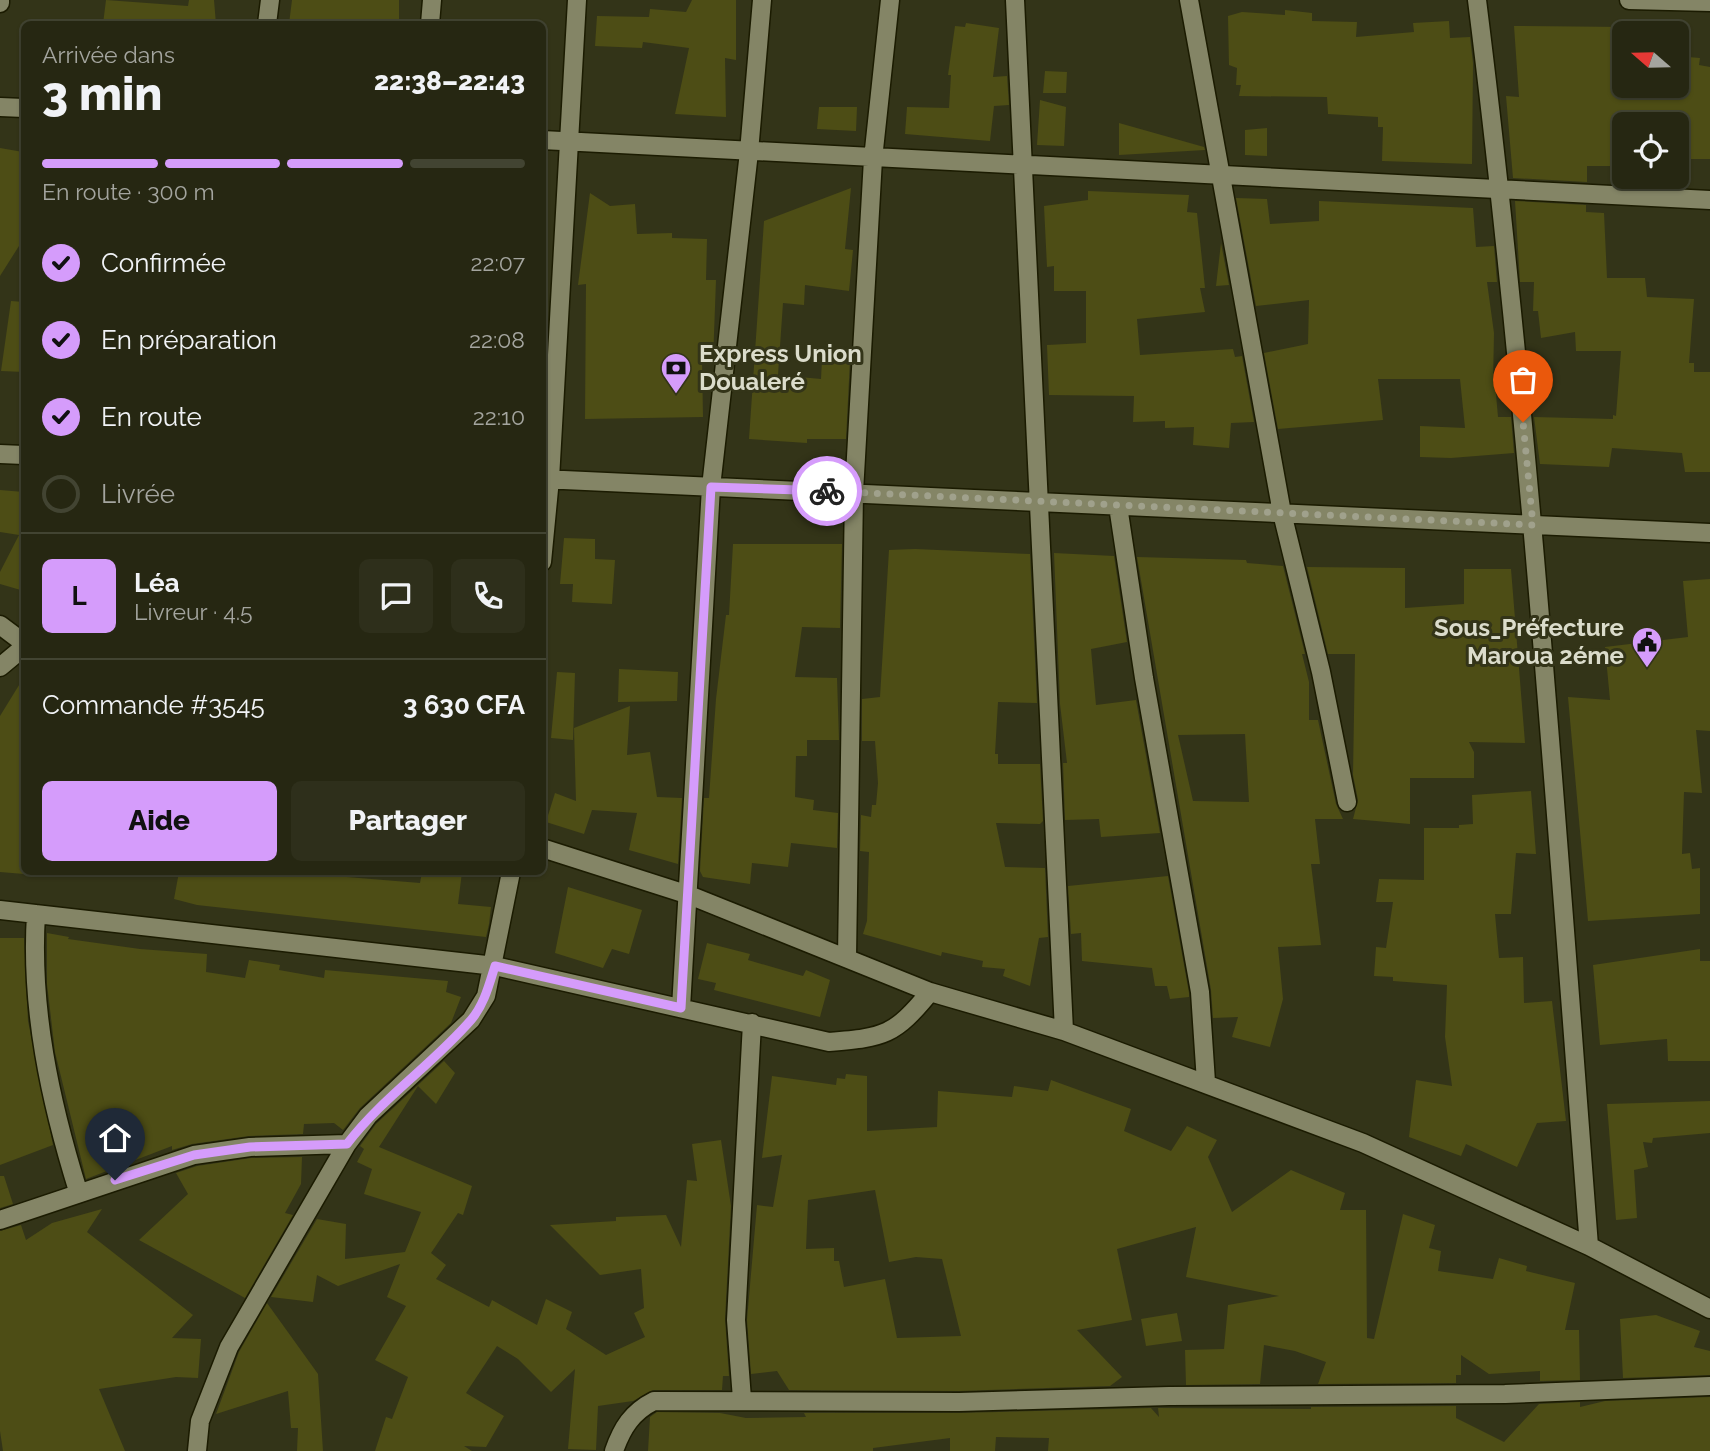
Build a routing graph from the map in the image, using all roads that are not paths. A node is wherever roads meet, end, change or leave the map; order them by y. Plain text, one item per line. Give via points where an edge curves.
1 (270, 0) edge
2 (432, 0) edge
3 (578, 0) edge
4 (762, 0) edge
5 (890, 0) edge
6 (1015, 0) edge
7 (1189, 0) edge
8 (1477, 0) edge
9 (1629, 0) edge
10 (1710, 2) edge
11 (267, 21) edge
12 (430, 21) edge
13 (0, 107) edge
14 (21, 108) edge
15 (546, 141) edge
16 (568, 142) junction
17 (749, 152) junction
18 (873, 159) junction
19 (1022, 166) junction
20 (1218, 176) junction
21 (1501, 190) junction
22 (1710, 200) edge
23 (0, 454) edge
24 (21, 455) edge
25 (546, 479) edge
26 (711, 487) junction
27 (854, 492) junction
28 (1040, 502) junction
29 (1118, 506) junction
30 (1282, 513) junction
31 (1533, 525) junction
32 (1710, 533) edge
33 (0, 625) edge
34 (21, 642) edge
35 (21, 648) edge
36 (0, 667) edge
37 (1347, 802) dead end
38 (546, 849) edge
39 (510, 875) edge
40 (689, 895) junction
41 (0, 910) edge
42 (36, 914) junction
43 (847, 957) junction
44 (495, 966) junction
45 (930, 992) junction
46 (681, 1008) junction
47 (752, 1023) junction
48 (1064, 1031) junction
49 (1206, 1082) junction
50 (347, 1144) junction
51 (78, 1191) junction
52 (0, 1220) edge
53 (1589, 1246) junction
54 (1710, 1309) edge
55 (1710, 1386) edge
56 (742, 1399) junction
57 (197, 1451) edge
58 (614, 1451) edge

1 - 11 street
2 - 12 street
3 - 16 street
4 - 17 street
5 - 18 street
6 - 19 street
7 - 20 street
8 - 21 street
9 - 10 street
13 - 14 street
15 - 16 street
16 - 17 street
16 - 25 street
17 - 18 street
17 - 26 street
18 - 19 street
18 - 27 street
19 - 20 street
19 - 28 street
20 - 21 street
20 - 30 street
21 - 22 street
21 - 31 street
23 - 24 street
25 - 26 street
26 - 27 street
26 - 40 street
27 - 28 street
27 - 43 street
28 - 29 street
28 - 48 street
29 - 30 street
29 - 49 street via 1200,992
30 - 31 street
30 - 37 street
31 - 32 street
31 - 53 street
33 - 34 street
35 - 36 street
38 - 40 street
39 - 44 street
40 - 43 street
40 - 46 street
41 - 42 street
42 - 44 street
42 - 51 street via 35,996 58,1127
43 - 45 street
44 - 46 street
44 - 50 street via 486,996 471,1020 368,1116
45 - 47 street via 905,1022 873,1038 829,1042
45 - 48 street
46 - 47 street
47 - 56 street via 736,1320
48 - 49 street
49 - 53 street via 1405,1160
50 - 51 street via 250,1147 194,1155
50 - 57 street via 229,1347 200,1421
51 - 52 street
53 - 54 street
55 - 56 street via 1505,1394 959,1402
56 - 58 street via 654,1401 637,1410

